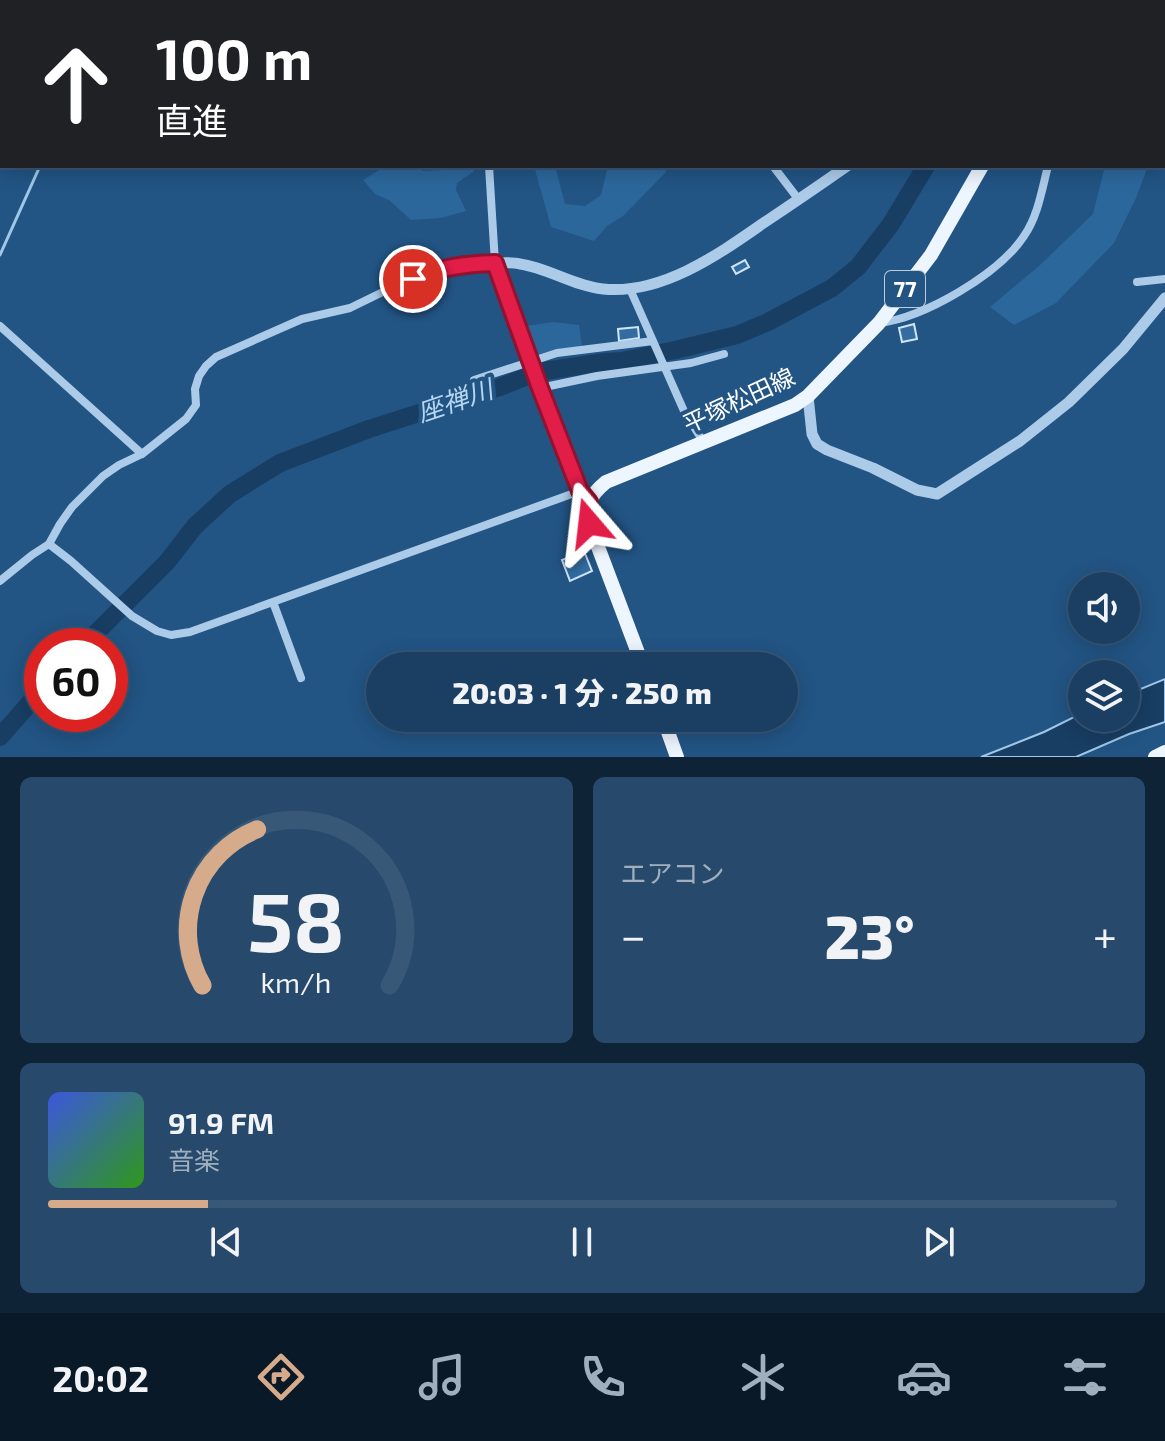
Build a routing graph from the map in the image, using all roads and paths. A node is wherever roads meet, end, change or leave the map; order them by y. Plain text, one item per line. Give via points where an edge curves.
1 (489, 168) edge
2 (775, 168) edge
3 (844, 168) edge
4 (981, 168) edge
5 (1047, 168) edge
6 (799, 200) junction
7 (495, 263) junction
8 (1165, 279) edge
9 (1137, 282) dead end
10 (630, 289) junction
11 (1165, 298) edge
12 (879, 323) junction
13 (0, 326) edge
14 (653, 341) junction
15 (724, 354) dead end
16 (532, 363) junction
17 (664, 367) junction
18 (474, 380) dead end
19 (540, 388) junction
20 (808, 396) junction
21 (704, 443) junction
22 (142, 454) junction
23 (584, 497) junction
24 (49, 544) junction
25 (0, 581) edge
26 (273, 602) junction
27 (638, 652) edge
28 (301, 678) dead end
29 (668, 732) edge
30 (1165, 752) edge
31 (677, 757) edge
32 (1155, 757) edge

1 - 7 street
2 - 6 street
3 - 6 street
4 - 12 main road, 平塚松田線 / 77 via 931,255
5 - 12 street via 1025,235 1009,253 941,302
6 - 10 street via 704,262
7 - 10 street via 521,264 601,289
7 - 16 street
7 - 22 street via 430,272 216,357 199,376 196,405 186,419
8 - 9 street
10 - 14 street
11 - 20 street via 1069,402 937,494 817,444
12 - 20 main road, 平塚松田線 / 77
13 - 22 street
14 - 16 street via 557,353
14 - 17 street
15 - 17 street
16 - 18 street
16 - 19 street
17 - 19 street
17 - 21 street
19 - 23 street
20 - 21 main road, 平塚松田線 / 77
21 - 23 main road, 平塚松田線 / 77 via 606,482
22 - 24 street via 103,476 72,507
23 - 26 street
23 - 27 main road
24 - 25 street
24 - 26 street via 132,616 171,635
26 - 28 street
29 - 31 main road
30 - 32 main road

